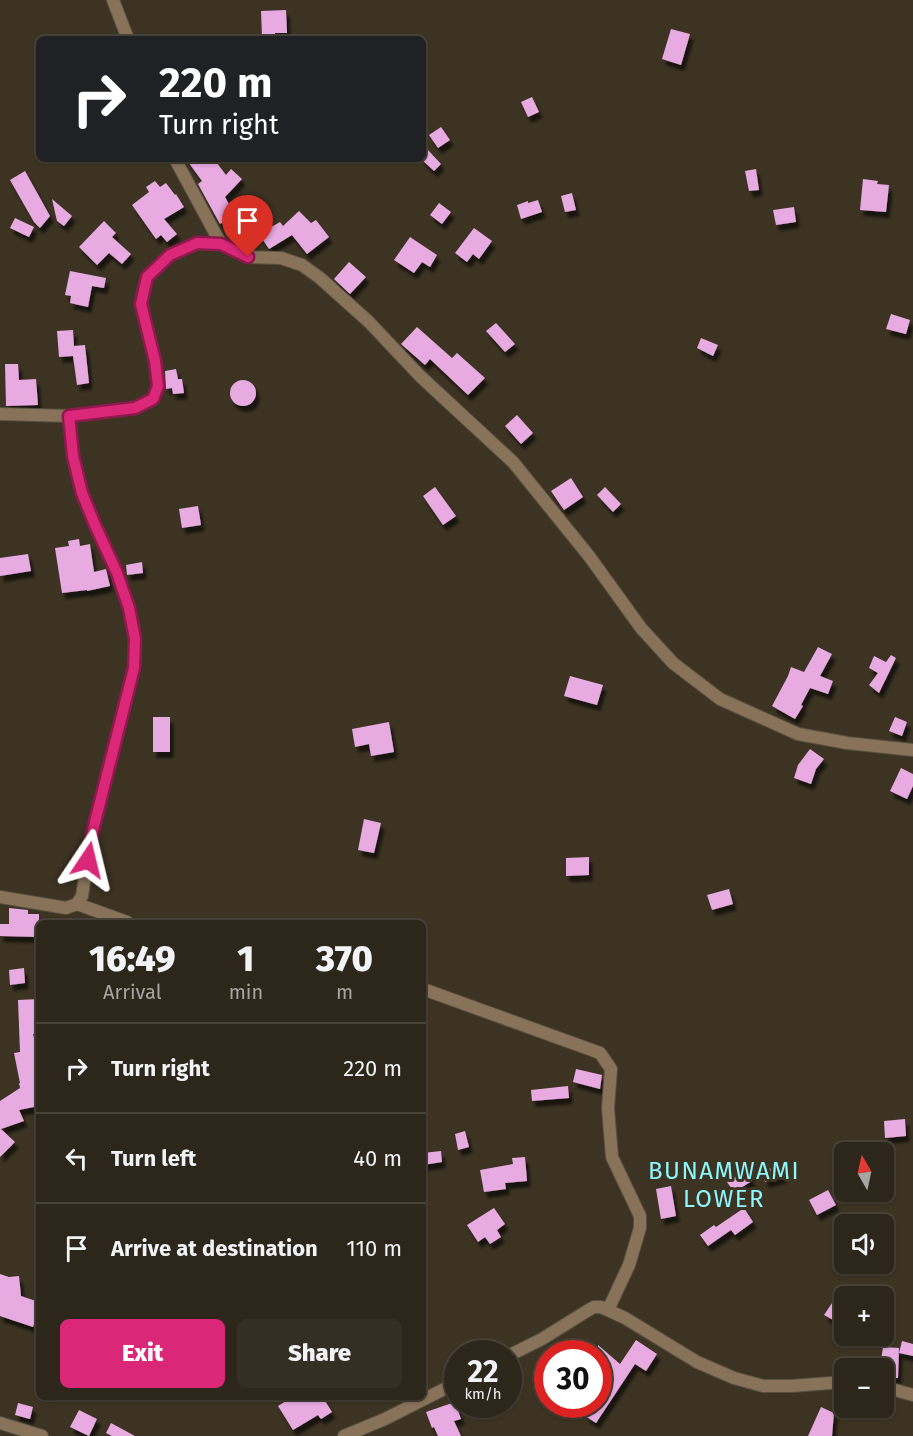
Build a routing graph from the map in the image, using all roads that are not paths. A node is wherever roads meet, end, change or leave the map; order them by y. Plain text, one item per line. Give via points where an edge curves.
1 (113, 0) edge
2 (127, 36) edge
3 (177, 162) edge
4 (221, 244) junction
5 (0, 414) edge
6 (69, 416) junction
7 (913, 750) edge
8 (0, 897) edge
9 (77, 904) junction
10 (121, 920) edge
11 (426, 990) edge
12 (608, 1310) junction
13 (522, 1349) edge
14 (834, 1382) edge
15 (444, 1389) edge
16 (894, 1390) edge
17 (913, 1395) edge
18 (426, 1398) edge
19 (422, 1400) edge
20 (0, 1423) edge
21 (42, 1436) edge
22 (344, 1436) edge

1 - 2 street
3 - 4 street
4 - 6 street via 197,243 170,255 147,277 141,304 155,361 158,386 153,399 135,408
4 - 7 street via 248,257 281,258 302,265 353,307 513,462 641,628 673,663 720,699 798,734
5 - 6 street
6 - 9 street via 82,493 117,573 135,639 134,668
8 - 9 street via 66,908
9 - 10 street
11 - 12 street via 600,1053 611,1069 608,1108 612,1158 640,1216 640,1228 629,1265
12 - 13 street via 594,1307
12 - 14 street via 697,1362 734,1378 763,1386
15 - 18 street
16 - 17 street
19 - 22 street
20 - 21 street

